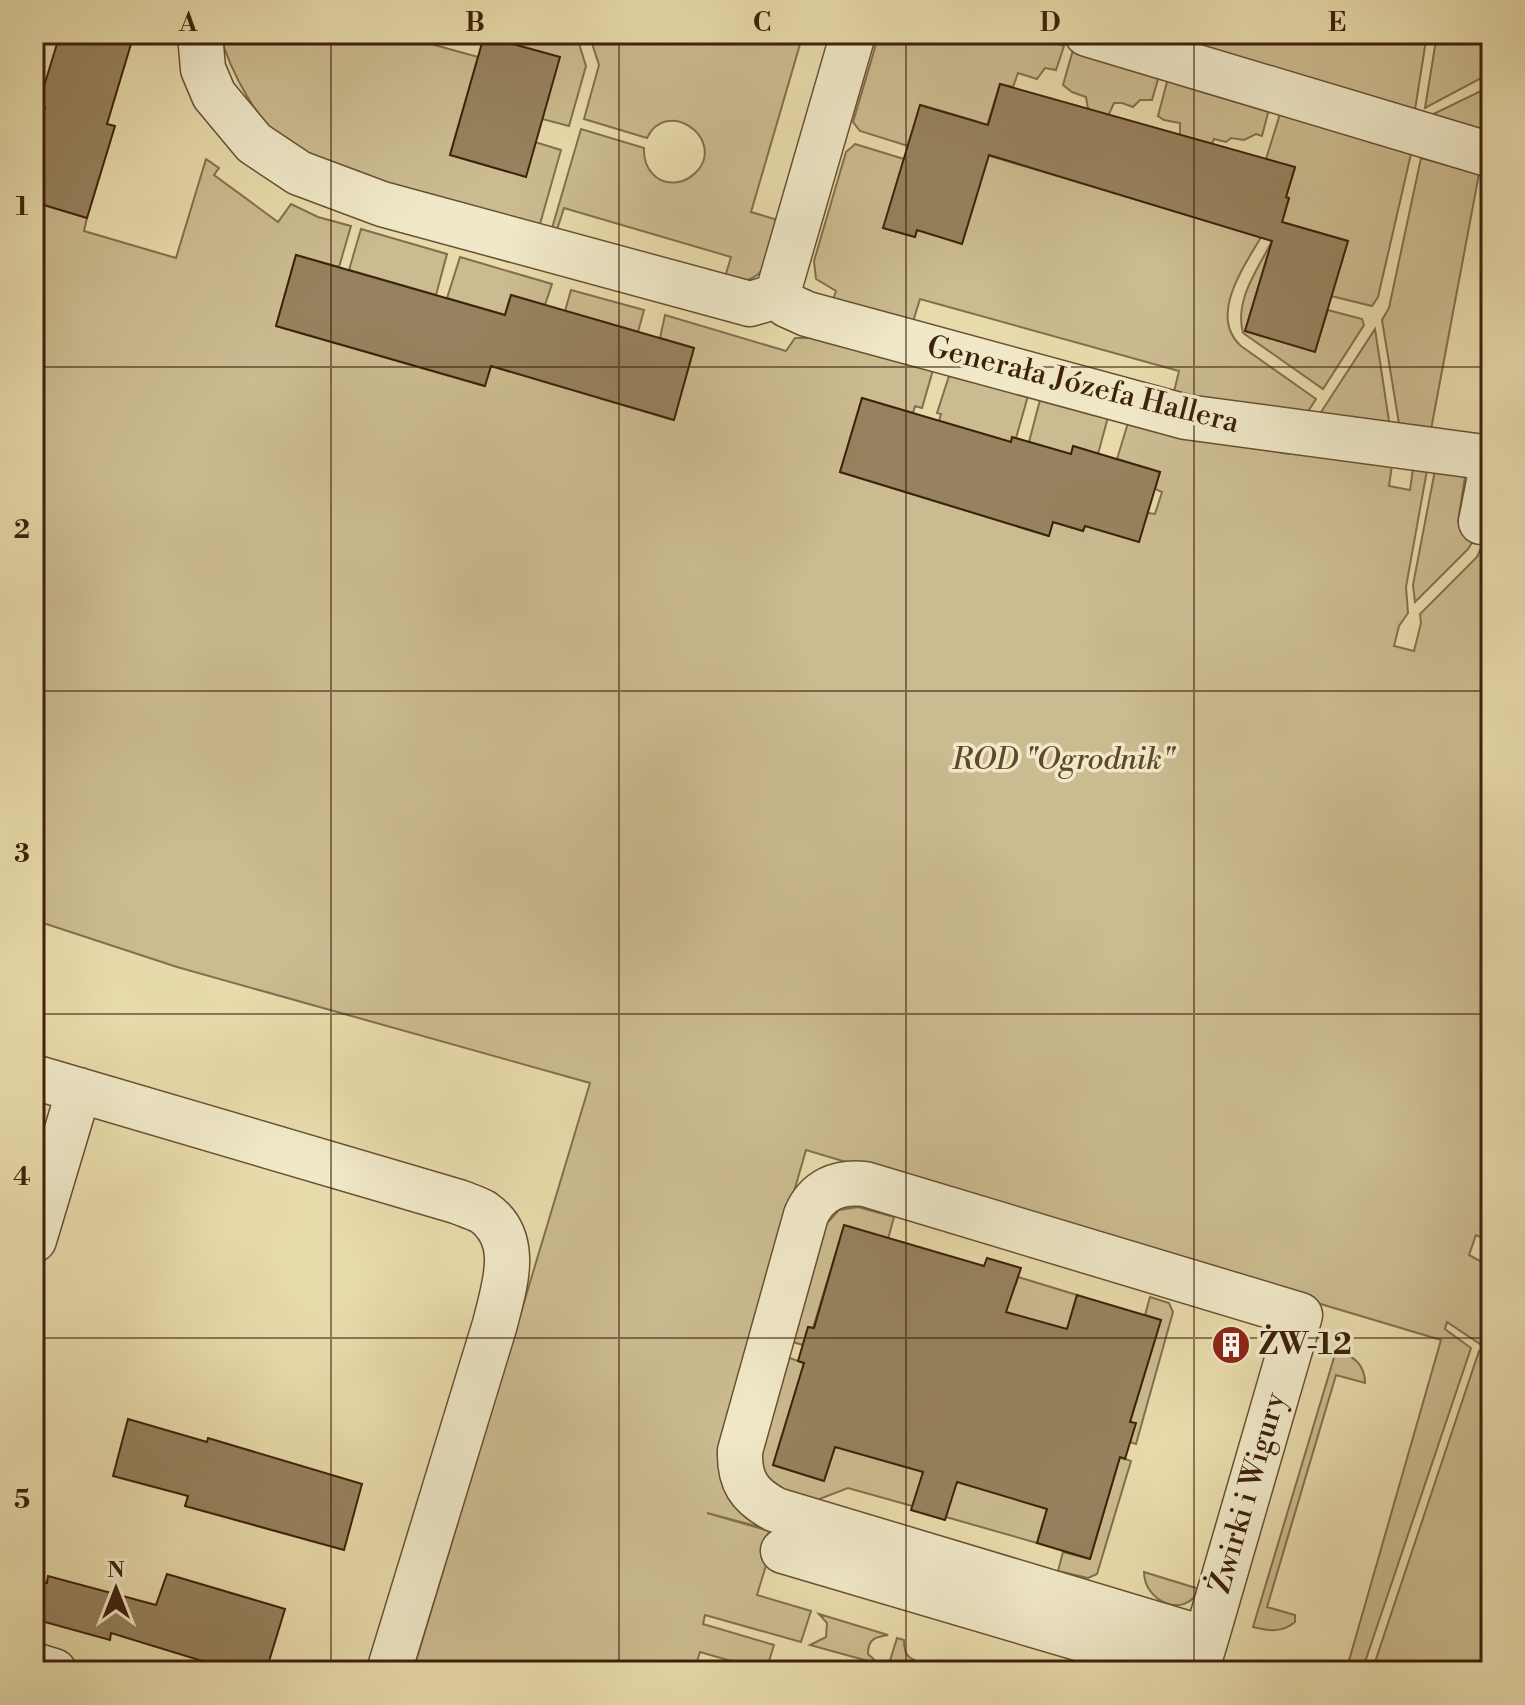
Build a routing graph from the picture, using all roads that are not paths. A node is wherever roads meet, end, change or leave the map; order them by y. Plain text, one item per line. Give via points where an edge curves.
1 (200, 34) edge
2 (853, 34) edge
3 (1087, 34) edge
4 (1491, 155) edge
5 (777, 296) junction
6 (1491, 458) edge
7 (1491, 471) edge
8 (1481, 522) dead end
9 (34, 1077) edge
10 (79, 1090) junction
11 (34, 1240) edge
12 (783, 1551) dead end
13 (1197, 1660) edge
14 (34, 1665) edge
15 (54, 1671) edge
16 (389, 1671) edge

1 - 5 street via 203,69 214,95 254,143 299,173 382,204 740,303
2 - 5 street
3 - 4 street
5 - 6 street, Generała Józefa Hallera via 807,314 1186,417
7 - 8 street
9 - 10 street
10 - 11 street
10 - 16 street via 459,1202 483,1213 499,1230 508,1250 507,1275 495,1324
12 - 13 street
13 - 13 street, Żwirki i Wigury via 1300,1315 865,1184 832,1187 813,1201 740,1451 742,1480 751,1494 776,1510 1114,1612
14 - 15 street

